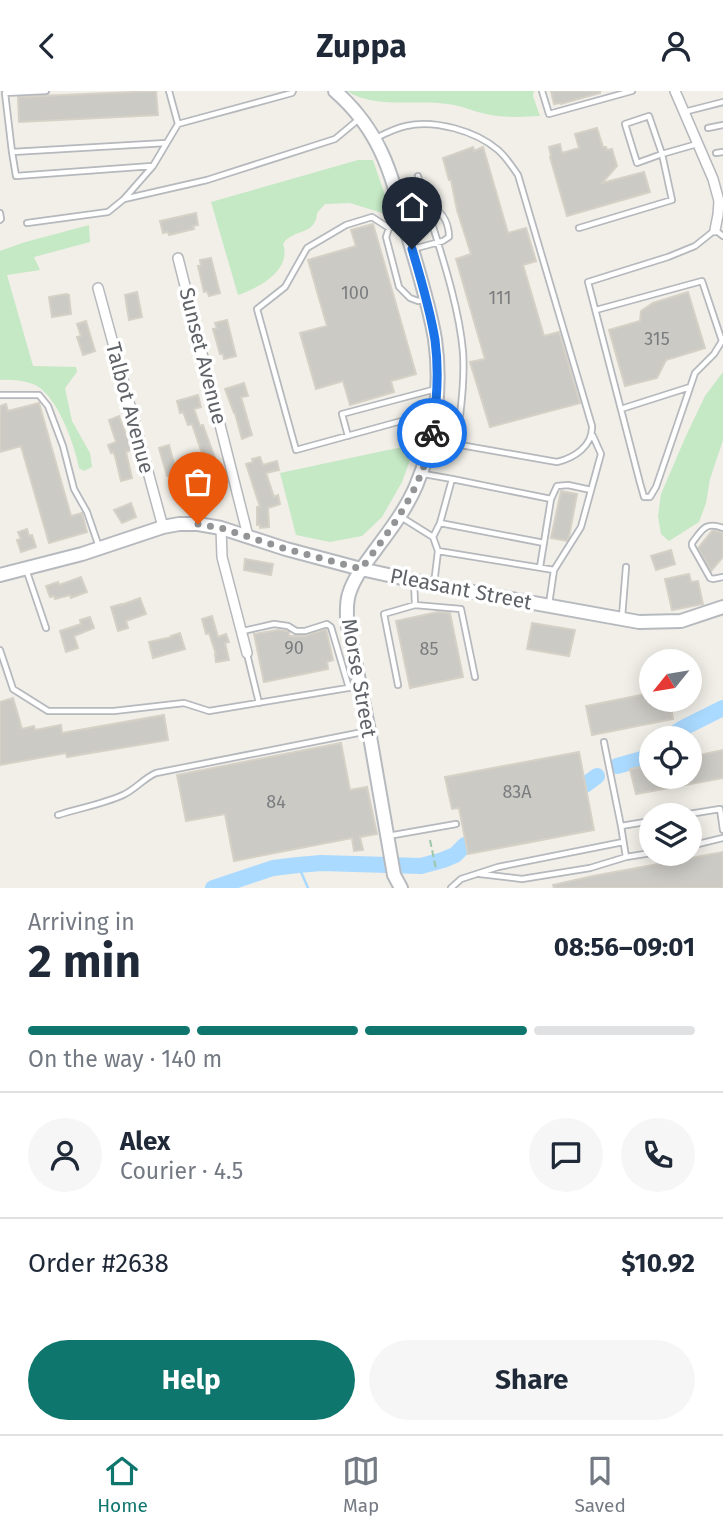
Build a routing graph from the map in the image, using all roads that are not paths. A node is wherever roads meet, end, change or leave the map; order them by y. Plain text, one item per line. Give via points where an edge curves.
1 (46, 91) edge
2 (169, 91) edge
3 (293, 91) edge
4 (335, 91) edge
5 (542, 91) edge
6 (632, 91) edge
7 (675, 91) edge
8 (5, 92) edge
9 (723, 102) edge
10 (684, 113) junction
11 (360, 117) junction
12 (178, 124) junction
13 (723, 125) edge
14 (708, 128) dead end
15 (375, 138) junction
16 (166, 143) junction
17 (698, 144) junction
18 (12, 152) junction
19 (723, 152) edge
20 (716, 153) dead end
21 (662, 154) junction
22 (153, 166) junction
23 (418, 176) dead end
24 (718, 178) edge
25 (124, 199) junction
26 (425, 201) junction
27 (400, 207) junction
28 (0, 213) edge
29 (0, 220) edge
30 (27, 223) dead end
31 (405, 223) junction
32 (579, 228) dead end
33 (389, 229) junction
34 (719, 233) edge
35 (437, 243) junction
36 (412, 249) junction
37 (178, 258) dead end
38 (98, 288) dead end
39 (427, 300) junction
40 (596, 310) junction
41 (690, 387) junction
42 (436, 389) junction
43 (0, 395) edge
44 (621, 408) junction
45 (435, 411) junction
46 (592, 435) junction
47 (348, 436) junction
48 (431, 439) junction
49 (457, 443) junction
50 (421, 473) junction
51 (452, 479) junction
52 (591, 490) junction
53 (551, 499) junction
54 (400, 516) junction
55 (440, 523) junction
56 (163, 527) junction
57 (221, 528) junction
58 (723, 528) edge
59 (248, 536) junction
60 (433, 537) junction
61 (544, 543) junction
62 (100, 548) junction
63 (438, 551) junction
64 (540, 567) junction
65 (626, 567) dead end
66 (26, 569) junction
67 (361, 569) junction
68 (554, 570) junction
69 (0, 575) edge
70 (723, 577) edge
71 (414, 580) junction
72 (434, 585) junction
73 (415, 604) junction
74 (549, 605) junction
75 (723, 607) edge
76 (622, 618) junction
77 (46, 628) dead end
78 (241, 632) junction
79 (0, 650) edge
80 (247, 653) joint
81 (475, 677) dead end
82 (398, 685) dead end
83 (354, 687) junction
84 (259, 703) junction
85 (369, 731) junction
86 (604, 741) dead end
87 (702, 812) edge
88 (58, 814) dead end
89 (639, 823) edge
90 (456, 824) dead end
91 (621, 826) junction
92 (723, 830) edge
93 (387, 836) junction
94 (723, 838) edge
95 (623, 842) junction
96 (702, 843) edge
97 (639, 855) edge
98 (626, 857) junction
99 (480, 874) junction
100 (401, 888) edge
101 (451, 888) edge

1 - 8 lane
2 - 12 lane
3 - 12 lane
4 - 11 street, Morse Street
5 - 6 lane via 549,114
7 - 10 street
8 - 18 lane
9 - 10 lane
10 - 17 street
11 - 15 street, Morse Street
11 - 25 lane via 335,139 207,180
12 - 16 lane
13 - 14 lane
15 - 27 street, Morse Street
15 - 46 lane via 405,126 436,125 471,133 510,162 518,175
16 - 18 lane
16 - 22 lane
17 - 21 lane
17 - 24 street
18 - 22 lane via 16,176
19 - 20 lane
21 - 21 lane via 637,163 625,124 649,116
21 - 32 lane via 672,201
22 - 25 lane
23 - 26 lane
24 - 34 street
25 - 30 lane via 108,212
26 - 27 lane
26 - 35 lane
26 - 35 lane via 440,212 449,231 449,237
27 - 31 street, Morse Street
28 - 29 lane
31 - 33 lane
31 - 36 street, Morse Street
33 - 39 lane via 386,237 399,287 410,298
33 - 47 lane via 372,217 346,225 307,248 285,287 257,309 296,450
34 - 40 lane via 668,257 589,282
35 - 36 lane
35 - 49 lane via 455,303 463,352
36 - 39 street, Morse Street
37 - 59 street, Sunset Avenue
38 - 56 street, Talbot Avenue
39 - 42 street, Morse Street via 435,342
40 - 41 lane via 702,281 722,341 695,373
40 - 44 lane
41 - 44 lane
41 - 44 lane via 650,497 644,497
42 - 45 street, Morse Street
42 - 47 lane via 342,414
43 - 62 lane via 38,395 48,406 74,489
45 - 47 lane
45 - 48 street, Morse Street
46 - 49 lane via 579,452 556,462
46 - 52 lane via 601,454
48 - 49 lane
48 - 50 street, Morse Street
50 - 51 lane
50 - 54 street, Morse Street
51 - 53 lane
51 - 55 lane
52 - 53 lane via 557,486
52 - 68 lane via 581,527
53 - 61 lane
54 - 60 lane
54 - 67 street, Morse Street
55 - 60 lane
55 - 61 lane
56 - 57 street, Pleasant Street
56 - 62 street, Pleasant Street
57 - 59 street, Pleasant Street
57 - 78 street via 222,557
58 - 70 lane via 706,526 692,543 710,578
59 - 67 street, Pleasant Street
60 - 63 lane
61 - 64 lane
62 - 66 street, Pleasant Street
63 - 64 lane
63 - 72 lane
64 - 68 lane
65 - 76 lane
66 - 69 street, Pleasant Street
66 - 77 lane
67 - 71 street, Pleasant Street
67 - 83 street, Morse Street via 347,605
68 - 74 lane
71 - 72 street, Pleasant Street
71 - 73 lane
72 - 74 street, Pleasant Street
73 - 81 lane via 461,608
73 - 82 lane via 384,614
74 - 76 street, Pleasant Street
75 - 76 street, Pleasant Street via 681,621
78 - 80 street
78 - 83 lane via 274,624 305,631 327,624
79 - 84 lane via 13,689 48,711 114,711 184,703 209,711
80 - 84 lane
83 - 84 lane
83 - 85 street, Morse Street
85 - 88 lane via 156,773 122,795
85 - 93 street, Morse Street
86 - 91 lane
87 - 92 lane via 720,809
89 - 91 lane
90 - 93 lane
91 - 95 lane
93 - 100 street, Morse Street
94 - 96 lane
95 - 98 lane
95 - 99 lane
97 - 98 lane
98 - 99 lane via 522,879
99 - 101 lane via 461,879

